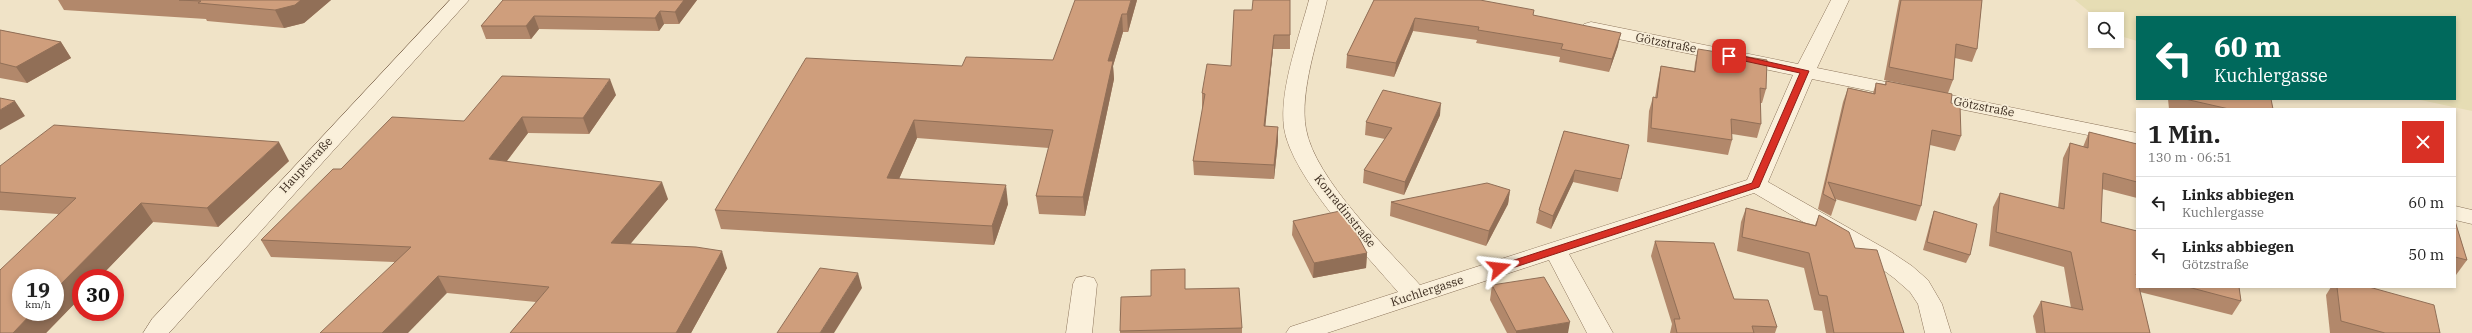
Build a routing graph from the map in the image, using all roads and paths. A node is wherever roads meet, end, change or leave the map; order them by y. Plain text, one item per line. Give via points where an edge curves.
1 (460, 0) edge
2 (1318, 0) edge
3 (1840, 0) edge
4 (1571, 24) edge
5 (1805, 71) junction
6 (2136, 139) edge
7 (1756, 185) junction
8 (2456, 213) edge
9 (2472, 217) edge
10 (1556, 251) junction
11 (1085, 284) dead end
12 (1414, 294) junction
13 (156, 333) edge
14 (1079, 333) edge
15 (1299, 333) edge
16 (1600, 333) edge
17 (1938, 333) edge

1 - 13 street, Hauptstraße via 207,272
2 - 12 street, Konradinstraße via 1296,101 1295,130 1303,153 1317,179
3 - 5 street
4 - 5 street, Götzstraße
5 - 6 street, Götzstraße
5 - 7 street
7 - 10 street, Kuchlergasse
7 - 17 street via 1903,272 1919,286 1930,304
8 - 9 street
10 - 12 street, Kuchlergasse
10 - 16 street
11 - 14 street
12 - 15 street, Kuchlergasse

